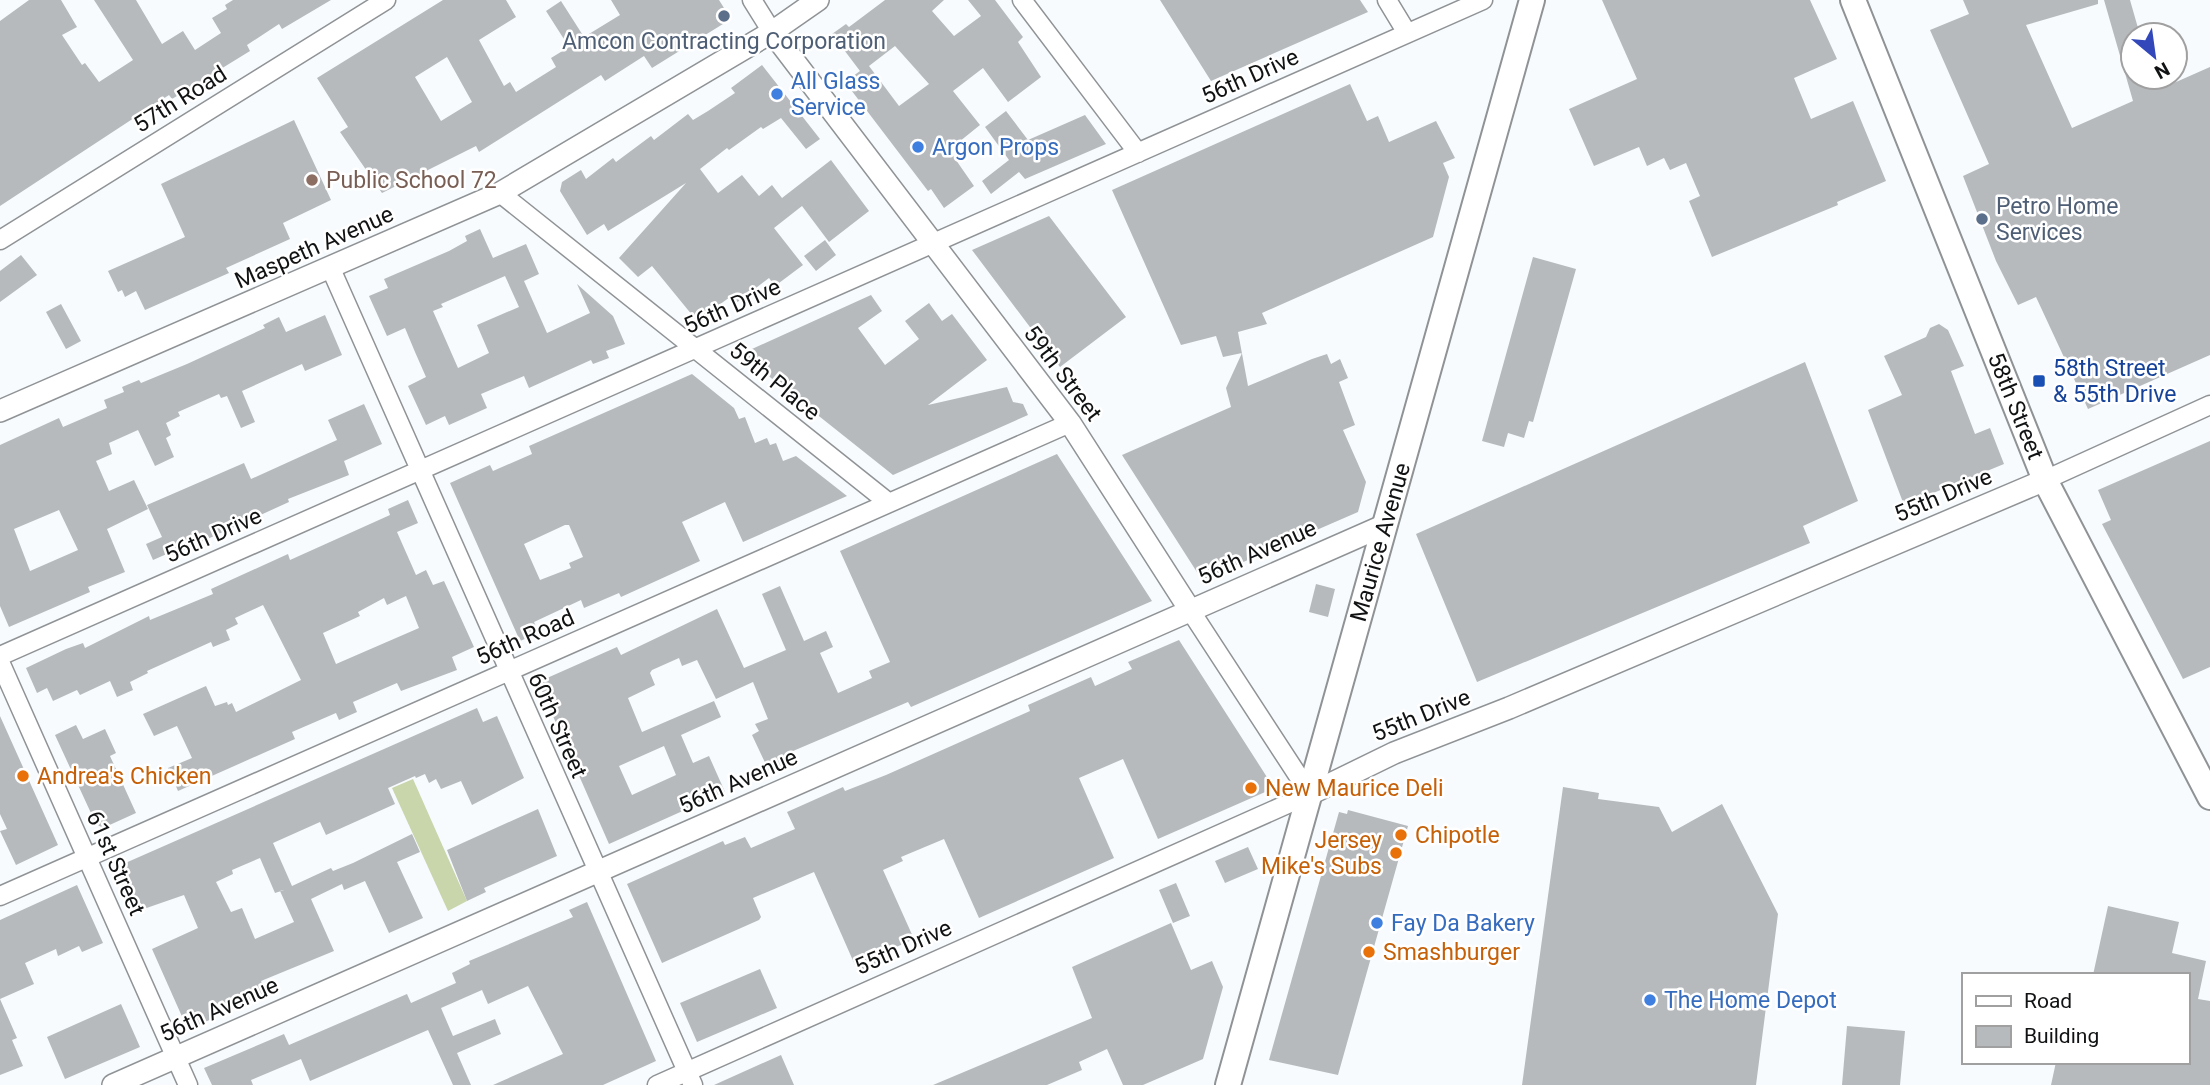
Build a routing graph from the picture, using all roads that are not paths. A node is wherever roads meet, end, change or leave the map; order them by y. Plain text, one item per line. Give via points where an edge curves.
1 (386, 0) edge
2 (752, 0) edge
3 (818, 0) edge
4 (1022, 0) edge
5 (1387, 0) edge
6 (1483, 0) edge
7 (1532, 0) edge
8 (1853, 0) edge
9 (772, 32) junction
10 (1407, 33) junction
11 (1138, 153) junction
12 (500, 193) junction
13 (0, 240) edge
14 (932, 244) junction
15 (331, 269) junction
16 (695, 349) junction
17 (2210, 405) edge
18 (0, 411) edge
19 (1070, 423) junction
20 (420, 470) junction
21 (2045, 480) junction
22 (890, 503) junction
23 (1385, 525) junction
24 (1190, 610) junction
25 (0, 656) edge
26 (0, 662) edge
27 (508, 671) junction
28 (1310, 794) junction
29 (2210, 797) edge
30 (87, 857) junction
31 (597, 872) junction
32 (0, 896) edge
33 (176, 1057) junction
34 (690, 1078) edge
35 (1224, 1083) edge
36 (113, 1085) edge
37 (188, 1085) edge
38 (657, 1085) edge

1 - 13 street, 57th Road
2 - 9 street, 59th Street
3 - 9 street, Maspeth Avenue
4 - 11 street
5 - 10 street
6 - 10 street, 56th Drive
7 - 23 main road, Maurice Avenue
8 - 21 main road, 58th Street
9 - 12 street, Maspeth Avenue
9 - 14 street, 59th Street
10 - 11 street, 56th Drive
11 - 14 street, 56th Drive
12 - 15 street, Maspeth Avenue
12 - 16 street, 59th Place
14 - 16 street, 56th Drive
14 - 19 street, 59th Street
15 - 18 street, Maspeth Avenue
15 - 20 street, 60th Street
16 - 20 street, 56th Drive
16 - 22 street, 59th Place
17 - 21 street, 55th Drive
19 - 22 street, 56th Road
19 - 24 street, 59th Street
20 - 25 street, 56th Drive
20 - 27 street, 60th Street
21 - 28 street, 55th Drive via 1394,753
21 - 29 main road, 58th Street
22 - 27 street, 56th Road
23 - 24 street, 56th Avenue
23 - 28 main road, Maurice Avenue
24 - 28 street, 59th Street
24 - 31 street, 56th Avenue
26 - 30 street, 61st Street
27 - 30 street, 56th Road
27 - 31 street, 60th Street
28 - 34 street, 55th Drive
28 - 35 main road, Maurice Avenue
30 - 32 street, 56th Road
30 - 33 street, 61st Street
31 - 33 street, 56th Avenue
31 - 34 street, 60th Street
33 - 36 street, 56th Avenue
33 - 37 street, 61st Street
34 - 38 street, 55th Drive

